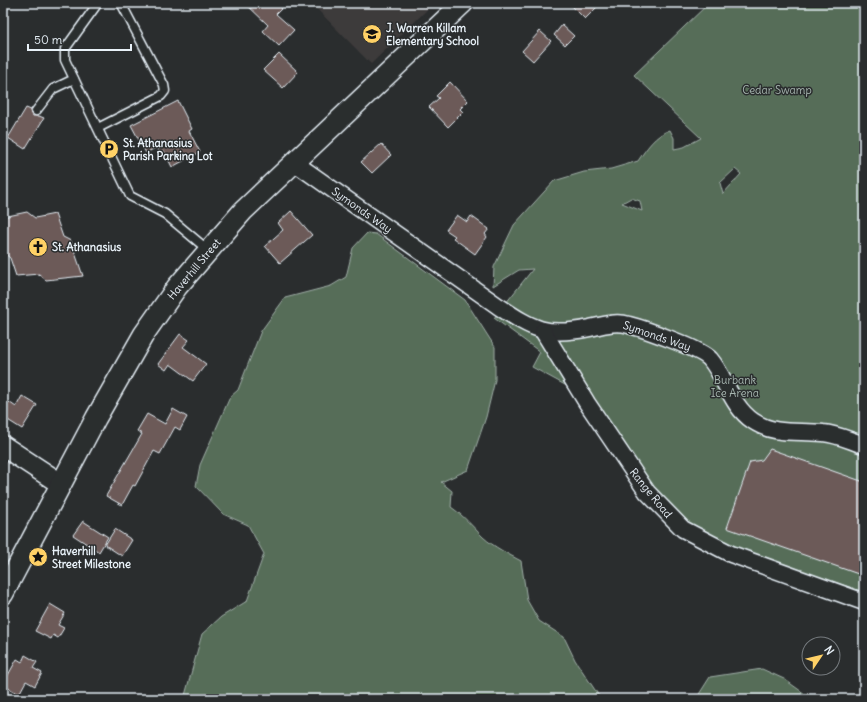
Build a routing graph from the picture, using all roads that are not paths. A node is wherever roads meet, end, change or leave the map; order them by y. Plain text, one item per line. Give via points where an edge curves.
1 (98, 3) edge
2 (121, 3) edge
3 (463, 3) edge
4 (74, 79) junction
5 (36, 111) dead end
6 (98, 128) junction
7 (295, 163) junction
8 (208, 250) junction
9 (543, 331) junction
10 (864, 445) edge
11 (3, 446) edge
12 (61, 484) junction
13 (3, 594) edge
14 (864, 602) edge

1 - 4 lane via 65,51 64,58
2 - 6 lane via 164,85 165,92
3 - 7 street, Haverhill Street
4 - 5 lane via 53,89
4 - 6 lane
6 - 8 lane via 130,196 165,214
7 - 8 street, Haverhill Street
7 - 9 street, Symonds Way via 503,310
8 - 12 street, Haverhill Street via 177,287 148,329
9 - 10 street, Symonds Way via 562,333 617,323 631,325 705,354 739,407 747,416 764,427 785,432 829,433
9 - 14 street, Range Road via 647,492 683,529 732,554
11 - 12 street
12 - 13 street, Haverhill Street

